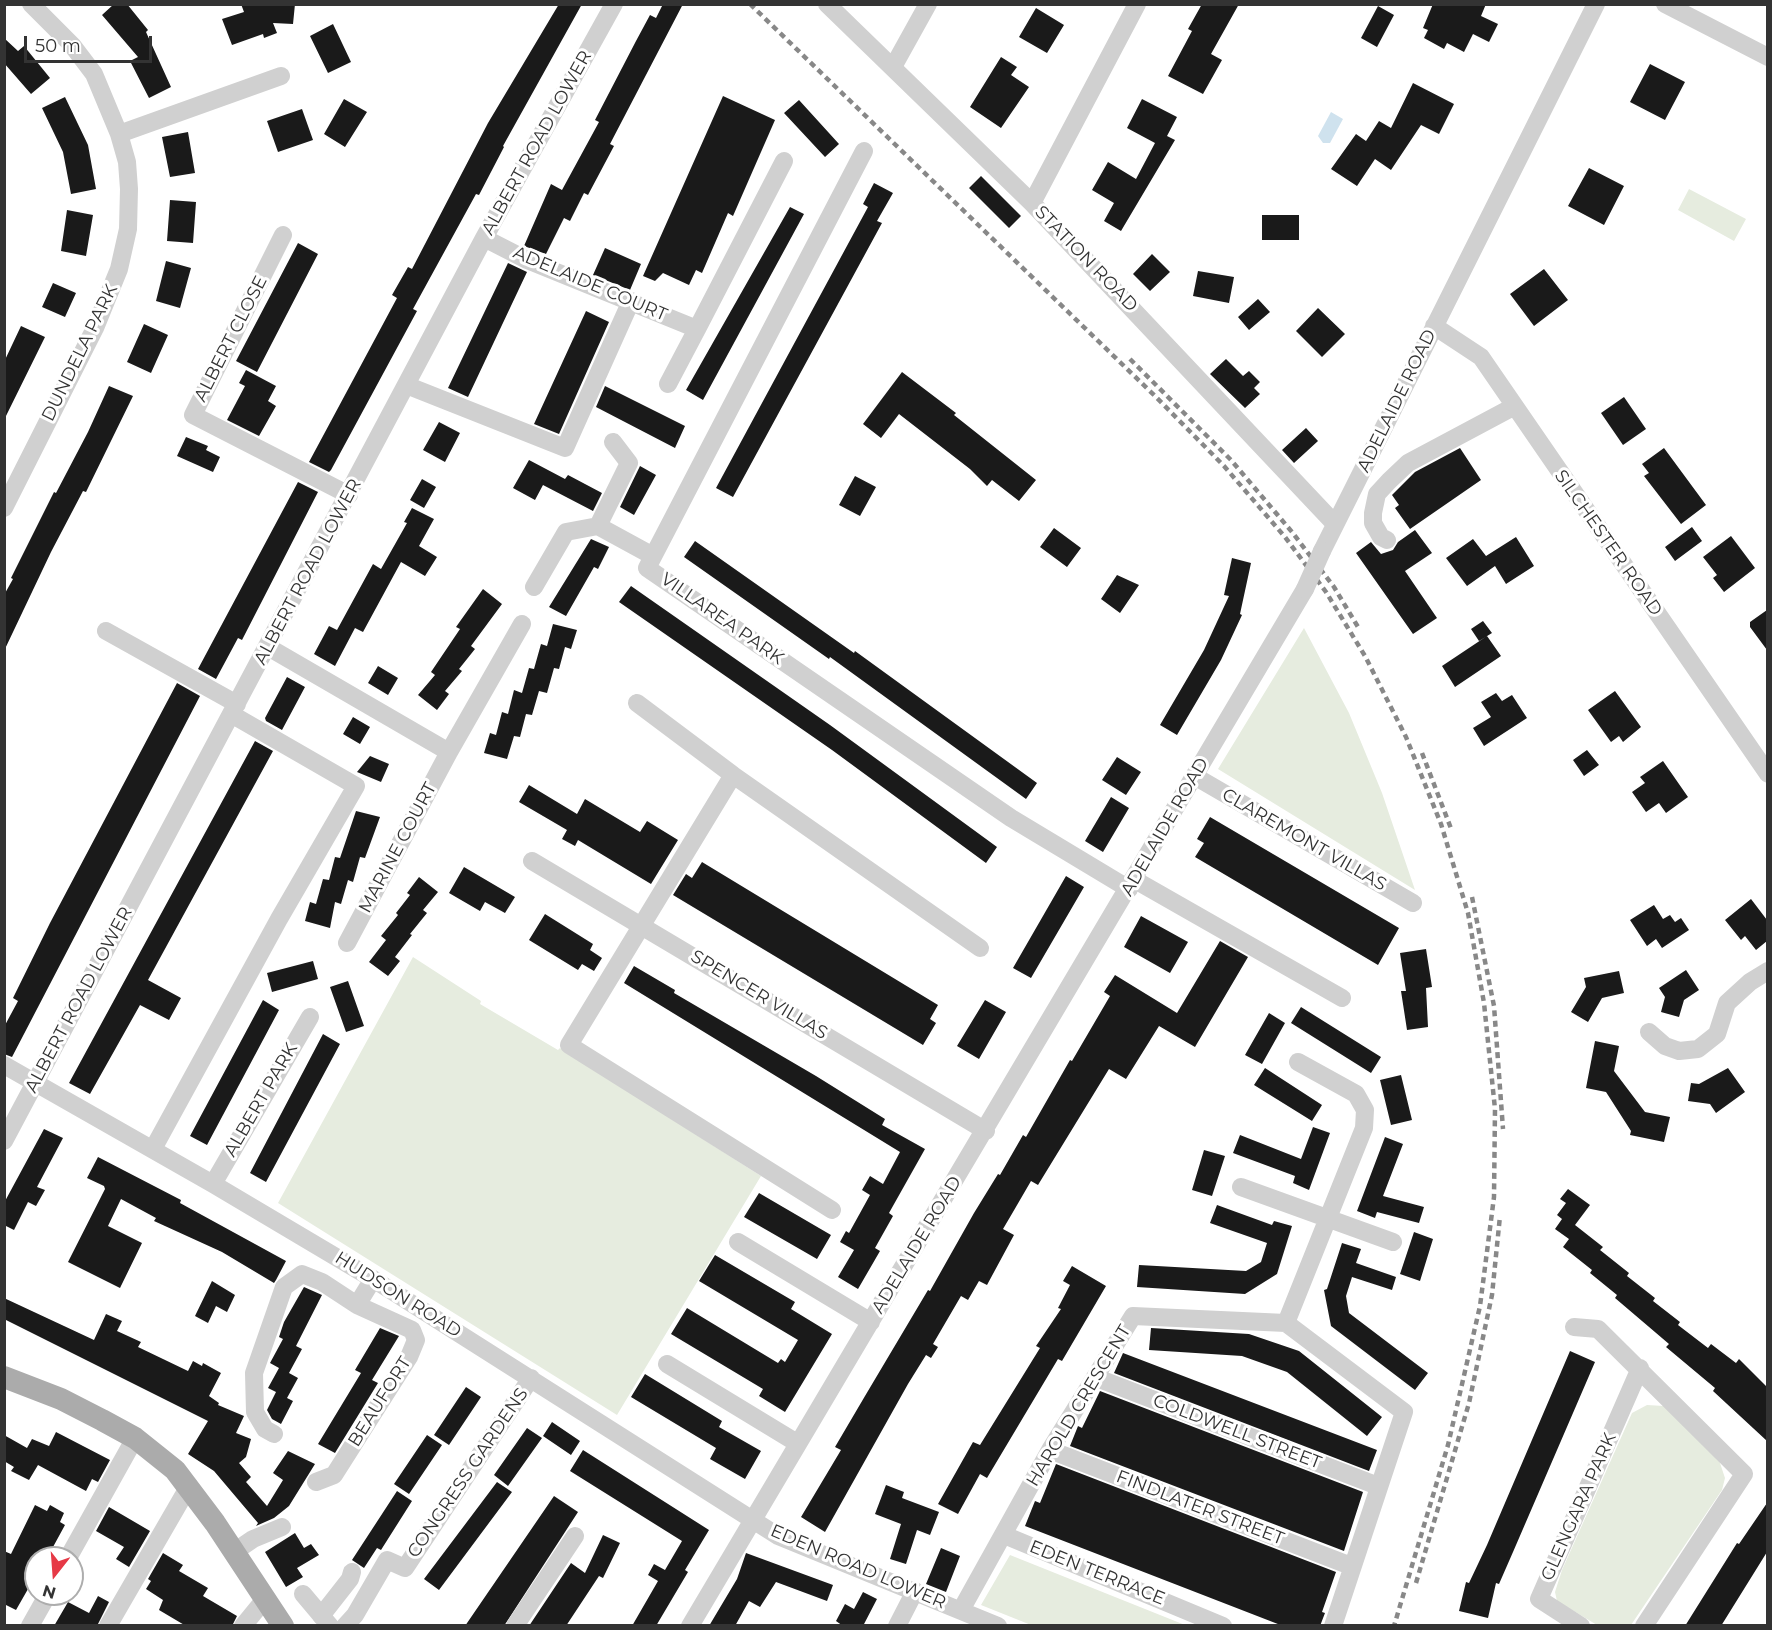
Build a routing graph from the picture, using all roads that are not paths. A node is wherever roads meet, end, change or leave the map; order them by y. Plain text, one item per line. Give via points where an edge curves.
1 (31, 4) edge
2 (614, 4) edge
3 (827, 4) edge
4 (928, 4) edge
5 (1137, 4) edge
6 (1596, 4) edge
7 (1665, 4) edge
8 (1767, 57) edge
9 (893, 67) junction
10 (281, 76) dead end
11 (119, 134) junction
12 (864, 151) dead end
13 (784, 161) dead end
14 (1032, 203) junction
15 (283, 235) dead end
16 (484, 238) junction
17 (631, 301) junction
18 (1434, 326) junction
19 (697, 329) junction
20 (668, 384) dead end
21 (406, 385) junction
22 (1513, 407) junction
23 (613, 442) dead end
24 (349, 495) junction
25 (4, 508) edge
26 (1335, 524) junction
27 (598, 526) junction
28 (1387, 540) dead end
29 (653, 556) junction
30 (534, 587) dead end
31 (522, 624) dead end
32 (106, 631) dead end
33 (268, 647) junction
34 (637, 703) dead end
35 (234, 709) junction
36 (449, 752) junction
37 (1767, 774) edge
38 (733, 775) junction
39 (1196, 777) junction
40 (532, 861) dead end
41 (1132, 884) junction
42 (1413, 903) dead end
43 (643, 925) junction
44 (347, 943) dead end
45 (980, 948) dead end
46 (1767, 971) edge
47 (1342, 998) dead end
48 (310, 1017) dead end
49 (1649, 1032) dead end
50 (1298, 1062) dead end
51 (4, 1065) edge
52 (36, 1082) junction
53 (986, 1131) junction
54 (4, 1141) edge
55 (153, 1149) junction
56 (213, 1184) junction
57 (1240, 1187) dead end
58 (832, 1210) dead end
59 (1328, 1219) junction
60 (738, 1242) dead end
61 (1393, 1242) dead end
62 (373, 1279) junction
63 (357, 1305) junction
64 (871, 1322) junction
65 (1286, 1323) junction
66 (1574, 1327) dead end
67 (667, 1364) dead end
68 (1640, 1368) junction
69 (4, 1377) edge
70 (531, 1378) junction
71 (1096, 1378) junction
72 (274, 1434) dead end
73 (135, 1438) junction
74 (797, 1443) junction
75 (1050, 1450) junction
76 (316, 1482) dead end
77 (189, 1486) junction
78 (1378, 1486) junction
79 (754, 1521) junction
80 (282, 1527) dead end
81 (1004, 1535) junction
82 (575, 1536) dead end
83 (75, 1546) edge
84 (234, 1552) junction
85 (1351, 1566) junction
86 (352, 1572) dead end
87 (915, 1591) junction
88 (303, 1594) dead end
89 (266, 1599) junction
90 (41, 1606) edge
91 (961, 1610) junction
92 (326, 1621) edge
93 (30, 1626) edge
94 (108, 1626) edge
95 (243, 1626) edge
96 (283, 1626) edge
97 (345, 1626) edge
98 (515, 1626) edge
99 (690, 1626) edge
100 (897, 1626) edge
101 (998, 1626) edge
102 (1223, 1626) edge
103 (1334, 1626) edge
104 (1581, 1626) edge
105 (1644, 1626) edge

1 - 11 street, DUNDELA PARK via 72,45 94,74
2 - 16 street, ALBERT ROAD LOWER
3 - 9 street, STATION ROAD
4 - 9 street
5 - 14 street
6 - 18 street, ADELAIDE ROAD
7 - 8 street
9 - 14 street, STATION ROAD
10 - 11 street
11 - 25 street, DUNDELA PARK via 129,189 128,229 119,269 84,353
12 - 29 street, VILLAREA PARK
13 - 19 street
14 - 26 street, STATION ROAD
15 - 24 street, ALBERT CLOSE via 193,415
16 - 17 street, ADELAIDE COURT via 527,260
16 - 21 street, ALBERT ROAD LOWER
17 - 19 street, ADELAIDE COURT
17 - 21 street via 565,448
18 - 22 street, SILCHESTER ROAD via 1480,357
18 - 26 street, ADELAIDE ROAD
19 - 20 street
21 - 24 street, ALBERT ROAD LOWER
22 - 28 street via 1408,463 1389,481 1377,494 1373,513 1373,523
22 - 37 street, SILCHESTER ROAD
23 - 27 street via 629,463
24 - 33 street, ALBERT ROAD LOWER
26 - 39 street, ADELAIDE ROAD, bridge via 1305,589
27 - 29 street
27 - 30 street via 566,532
29 - 41 street, VILLAREA PARK via 647,568 1011,818
31 - 36 street, MARINE COURT
32 - 35 street
33 - 35 street, ALBERT ROAD LOWER
33 - 36 street
34 - 38 street
35 - 52 street, ALBERT ROAD LOWER
35 - 55 street via 356,786
36 - 44 street, MARINE COURT
38 - 43 street
38 - 45 street
39 - 41 street, ADELAIDE ROAD
39 - 42 street, CLAREMONT VILLAS
40 - 43 street, SPENCER VILLAS
41 - 47 street
41 - 53 street, ADELAIDE ROAD
43 - 53 street, SPENCER VILLAS
43 - 58 street via 569,1045
46 - 49 street via 1727,1003 1718,1034 1698,1049 1672,1049
48 - 56 street, ALBERT PARK
50 - 59 street via 1356,1094 1365,1110 1364,1128
51 - 52 street, HUDSON ROAD
52 - 54 street, ALBERT ROAD LOWER
52 - 55 street, HUDSON ROAD
53 - 64 street, ADELAIDE ROAD
55 - 56 street, HUDSON ROAD
56 - 62 street, HUDSON ROAD
57 - 59 street
59 - 61 street
59 - 65 street
60 - 64 street
62 - 63 street
62 - 70 street, HUDSON ROAD
63 - 72 street, BEAUFORT via 302,1274 284,1287 254,1373 255,1412 265,1429
63 - 76 street, BEAUFORT via 412,1330 416,1340 334,1475
64 - 74 street, ADELAIDE ROAD
65 - 71 street, HAROLD CRESCENT via 1133,1316
65 - 78 street via 1404,1412
66 - 68 street via 1598,1329
67 - 74 street
68 - 104 street, GLENGARA PARK via 1539,1599
68 - 105 street via 1744,1474
69 - 73 main road via 61,1399
70 - 79 street, HUDSON ROAD
70 - 97 street, CONGRESS GARDENS via 405,1568 387,1560
71 - 75 street, HAROLD CRESCENT
71 - 78 street, COLDWELL STREET
73 - 77 main road
73 - 83 street
74 - 79 street, ADELAIDE ROAD
75 - 81 street, HAROLD CRESCENT
75 - 85 street, FINDLATER STREET
77 - 84 main road
77 - 94 street
78 - 85 street
79 - 87 street, EDEN ROAD LOWER via 778,1536
79 - 99 street, ADELAIDE ROAD
80 - 84 street
81 - 91 street, HAROLD CRESCENT
81 - 102 street, EDEN TERRACE
82 - 98 street
84 - 89 main road
85 - 103 street
86 - 92 street
87 - 91 street, EDEN ROAD LOWER
87 - 100 street
88 - 92 street
89 - 95 street
89 - 96 main road
90 - 93 street
91 - 101 street, EDEN ROAD LOWER

